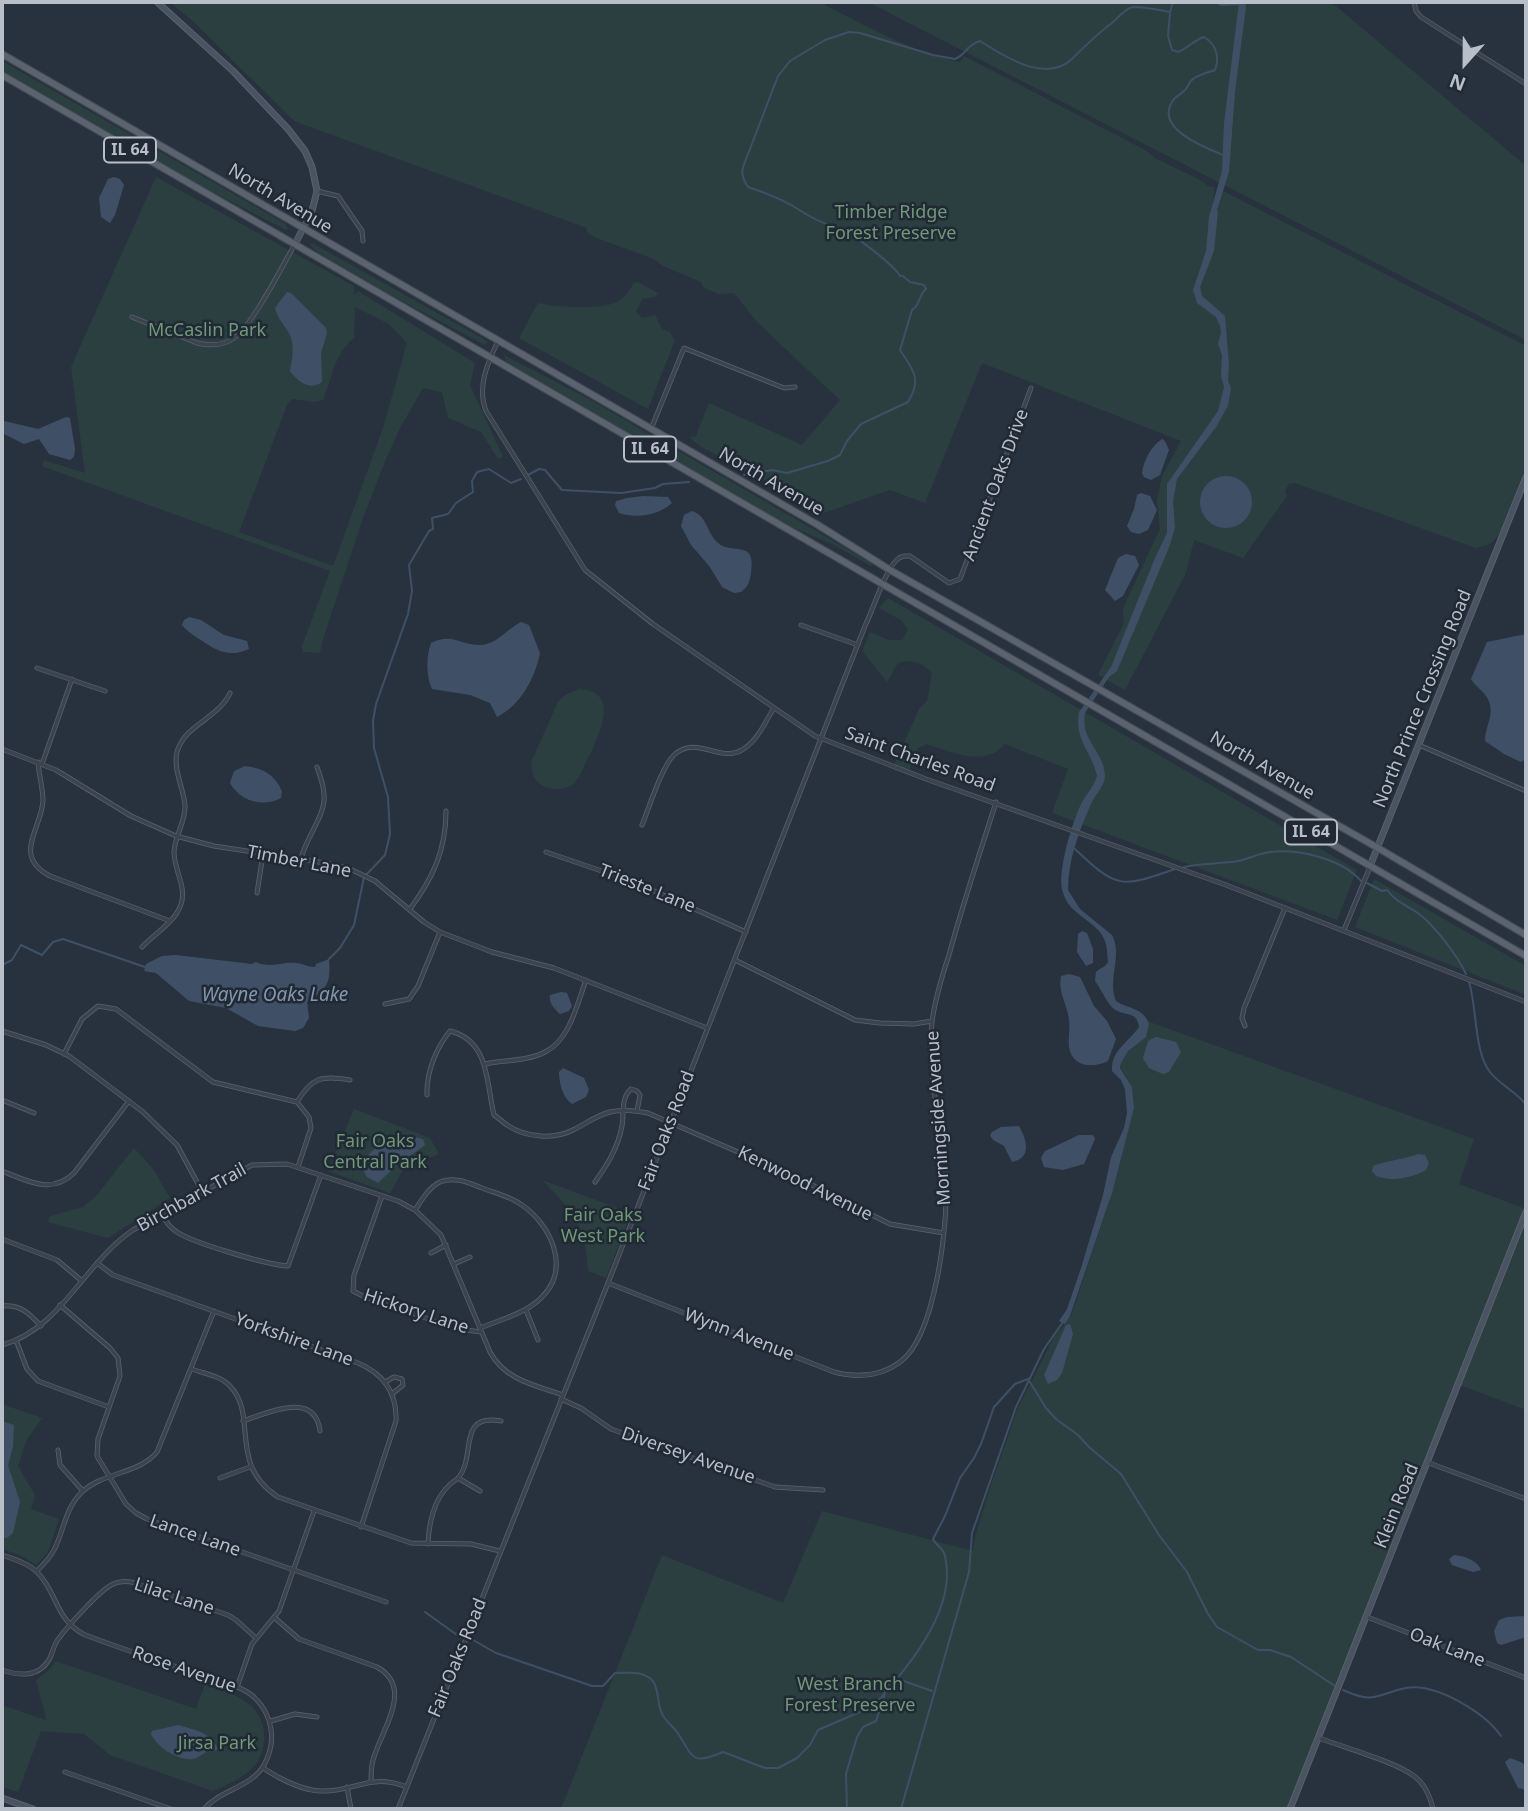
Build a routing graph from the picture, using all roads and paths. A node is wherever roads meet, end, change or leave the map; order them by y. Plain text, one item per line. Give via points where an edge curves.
1 (158, 2) edge
2 (1414, 2) edge
3 (2, 54) edge
4 (2, 75) edge
5 (1526, 84) edge
6 (317, 191) junction
7 (303, 229) junction
8 (363, 241) dead end
9 (295, 244) junction
10 (132, 317) dead end
11 (498, 341) junction
12 (490, 357) junction
13 (795, 387) dead end
14 (1031, 388) dead end
15 (651, 429) junction
16 (1526, 477) edge
17 (890, 570) junction
18 (883, 586) junction
19 (801, 625) dead end
20 (858, 645) junction
21 (37, 668) dead end
22 (72, 679) junction
23 (105, 691) dead end
24 (230, 693) dead end
25 (775, 708) junction
26 (821, 739) junction
27 (1419, 745) junction
28 (2, 749) edge
29 (40, 763) junction
30 (317, 767) dead end
31 (1526, 791) edge
32 (996, 802) junction
33 (446, 811) dead end
34 (642, 825) dead end
35 (176, 836) junction
36 (1378, 848) junction
37 (546, 852) dead end
38 (263, 854) junction
39 (301, 859) junction
40 (1370, 866) junction
41 (257, 893) dead end
42 (1285, 908) junction
43 (410, 909) junction
44 (170, 921) junction
45 (1344, 930) junction
46 (440, 932) junction
47 (746, 932) junction
48 (1526, 935) edge
49 (142, 947) dead end
50 (1526, 956) edge
51 (735, 960) junction
52 (586, 980) junction
53 (95, 1000) dead end
54 (1526, 1002) edge
55 (385, 1004) dead end
56 (97, 1006) junction
57 (933, 1021) junction
58 (1245, 1026) dead end
59 (707, 1028) junction
60 (2, 1031) edge
61 (64, 1054) junction
62 (485, 1064) junction
63 (350, 1080) dead end
64 (427, 1095) dead end
65 (2, 1100) edge
66 (129, 1101) junction
67 (297, 1102) junction
68 (624, 1110) junction
69 (637, 1112) junction
70 (34, 1113) dead end
71 (670, 1123) junction
72 (298, 1167) junction
73 (2, 1171) edge
74 (321, 1175) junction
75 (595, 1182) dead end
76 (203, 1193) junction
77 (382, 1196) junction
78 (415, 1210) junction
79 (1526, 1212) edge
80 (162, 1214) junction
81 (944, 1233) junction
82 (2, 1239) edge
83 (446, 1245) junction
84 (431, 1253) dead end
85 (470, 1257) dead end
86 (97, 1263) junction
87 (454, 1264) junction
88 (82, 1281) junction
89 (608, 1283) junction
90 (60, 1305) junction
91 (2, 1306) edge
92 (526, 1309) junction
93 (214, 1310) junction
94 (41, 1326) junction
95 (480, 1330) junction
96 (16, 1340) junction
97 (538, 1340) dead end
98 (2, 1345) edge
99 (191, 1369) junction
100 (873, 1374) joint
101 (385, 1382) junction
102 (392, 1394) junction
103 (562, 1397) junction
104 (109, 1407) junction
105 (243, 1421) junction
106 (501, 1421) dead end
107 (320, 1431) dead end
108 (58, 1450) dead end
109 (1429, 1462) junction
110 (250, 1466) junction
111 (108, 1476) junction
112 (220, 1478) dead end
113 (458, 1478) junction
114 (823, 1490) dead end
115 (83, 1491) junction
116 (480, 1491) dead end
117 (1526, 1499) edge
118 (314, 1510) junction
119 (361, 1527) junction
120 (428, 1544) junction
121 (500, 1551) junction
122 (2, 1555) edge
123 (294, 1570) junction
124 (37, 1571) junction
125 (386, 1602) dead end
126 (275, 1618) junction
127 (1367, 1618) junction
128 (69, 1626) junction
129 (256, 1638) junction
130 (2, 1670) edge
131 (1526, 1678) edge
132 (237, 1687) junction
133 (317, 1717) dead end
134 (271, 1721) junction
135 (1319, 1738) junction
136 (263, 1768) junction
137 (65, 1772) dead end
138 (371, 1782) junction
139 (347, 1787) junction
140 (407, 1787) junction
141 (2, 1798) edge
142 (33, 1809) edge
143 (171, 1809) edge
144 (204, 1809) edge
145 (351, 1809) edge
146 (398, 1809) edge
147 (1290, 1809) edge
148 (1433, 1809) edge

1 - 6 street via 293,134 309,158
2 - 5 street via 1424,19
3 - 7 main road, North Avenue / IL 64
4 - 9 main road, North Avenue / IL 64
6 - 7 street
6 - 8 street via 338,196 362,231
7 - 9 street
7 - 11 main road, North Avenue / IL 64
9 - 10 street via 247,324 222,344 197,343
9 - 12 main road, North Avenue / IL 64
11 - 12 street, Saint Charles Road
11 - 15 main road, North Avenue / IL 64
12 - 18 main road, North Avenue / IL 64
12 - 25 street, Saint Charles Road via 481,392 486,411 585,570 653,624
13 - 15 street via 784,388 684,348
14 - 17 street, Ancient Oaks Drive via 960,579 949,583 910,556 897,559
15 - 17 main road, North Avenue / IL 64
16 - 27 street, North Prince Crossing Road
17 - 18 street, Fair Oaks Road
17 - 36 main road, North Avenue / IL 64
18 - 20 street, Fair Oaks Road
18 - 40 main road, North Avenue / IL 64
19 - 20 street
20 - 26 street, Fair Oaks Road
21 - 22 street
22 - 23 street
22 - 29 street
24 - 35 street via 178,748 176,763 185,810
25 - 26 street, Saint Charles Road
25 - 34 street via 752,742 738,753 694,746 674,754
26 - 32 street, Saint Charles Road
26 - 47 street, Fair Oaks Road
27 - 31 street
27 - 36 street, North Prince Crossing Road
28 - 29 street, Timber Lane
29 - 35 street, Timber Lane via 140,821
29 - 44 street via 43,803 30,846 39,869
30 - 39 street via 324,803
32 - 42 street, Saint Charles Road
32 - 57 street, Morningside Avenue via 957,924
33 - 43 street via 440,856
35 - 38 street, Timber Lane
35 - 44 street via 174,855 183,896 177,917
36 - 40 street, North Prince Crossing Road
36 - 48 main road, North Avenue / IL 64
37 - 47 street, Trieste Lane via 634,882
38 - 39 street, Timber Lane
38 - 41 street
39 - 43 street, Timber Lane via 364,876
40 - 45 street, North Prince Crossing Road
40 - 50 main road, North Avenue / IL 64
42 - 45 street, Saint Charles Road
42 - 58 street via 1244,1008
43 - 46 street, Timber Lane
44 - 49 street
45 - 54 street, Saint Charles Road
46 - 52 street, Timber Lane
46 - 55 street via 409,999
47 - 51 street, Fair Oaks Road
51 - 57 street via 855,1020
51 - 59 street, Fair Oaks Road
52 - 59 street, Timber Lane
52 - 62 street via 567,1029 553,1047 544,1053
53 - 56 street
56 - 61 street via 82,1019
56 - 67 street via 113,1007 213,1082
57 - 81 street, Morningside Avenue via 933,1069 946,1180
59 - 71 street, Fair Oaks Road
60 - 61 street
61 - 66 street
62 - 64 street via 466,1037 450,1031 430,1071
62 - 68 street via 494,1115 512,1128 531,1134 562,1134 600,1115
63 - 67 street via 317,1080
65 - 70 street
66 - 73 street via 74,1173 61,1182 40,1185
66 - 76 street via 171,1136
67 - 72 street via 311,1128
68 - 69 street, Kenwood Avenue
68 - 69 street via 625,1094 634,1089 640,1095
68 - 75 street via 607,1167
69 - 71 street, Kenwood Avenue
71 - 81 street, Kenwood Avenue via 890,1224
71 - 89 street, Fair Oaks Road
72 - 74 street, Birchbark Trail
72 - 76 street, Birchbark Trail via 252,1165
74 - 77 street, Birchbark Trail
74 - 80 street via 288,1266 185,1236
76 - 80 street, Birchbark Trail
77 - 78 street, Birchbark Trail
77 - 95 street, Hickory Lane via 354,1275 353,1291 458,1329
78 - 83 street, Birchbark Trail via 442,1235
78 - 92 street, Hickory Lane via 440,1182 454,1180 507,1197 529,1210 552,1241 556,1264 547,1292
79 - 109 street, Klein Road
80 - 86 street, Birchbark Trail via 123,1237
81 - 100 street, Morningside Avenue via 931,1299 915,1343 901,1362
82 - 88 street via 57,1260
83 - 84 street
83 - 87 street, Birchbark Trail
85 - 87 street
86 - 88 street, Birchbark Trail
86 - 93 street, Yorkshire Lane via 113,1275
87 - 95 street, Birchbark Trail
88 - 90 street, Birchbark Trail
89 - 100 street, Wynn Avenue via 834,1372
89 - 103 street, Fair Oaks Road
90 - 94 street, Birchbark Trail
90 - 104 street, Lance Lane via 117,1358 120,1376
91 - 94 street via 22,1309
92 - 95 street, Hickory Lane
92 - 97 street
93 - 99 street
93 - 101 street, Yorkshire Lane via 362,1365
94 - 96 street, Birchbark Trail
95 - 103 street, Birchbark Trail via 493,1358 508,1374
96 - 98 street, Birchbark Trail
96 - 104 street via 27,1368 38,1381
99 - 105 street via 230,1386
99 - 111 street via 157,1452 146,1462
101 - 102 street, Yorkshire Lane
101 - 102 street via 402,1379
102 - 119 street, Yorkshire Lane via 395,1429
103 - 114 street, Diversey Avenue via 611,1429 775,1487
103 - 121 street, Fair Oaks Road
104 - 111 street, Lance Lane via 96,1448
105 - 107 street via 291,1407 315,1416
105 - 110 street
106 - 113 street via 486,1419 473,1429 467,1463
108 - 115 street via 60,1465
109 - 117 street
109 - 127 street, Klein Road
110 - 112 street
110 - 118 street via 274,1494
111 - 115 street
111 - 123 street, Lance Lane via 126,1504 144,1518
113 - 116 street
113 - 120 street via 446,1487 435,1506
115 - 124 street via 69,1510 54,1552
118 - 119 street
118 - 123 street
119 - 120 street via 411,1544
120 - 121 street via 477,1545
121 - 140 street, Fair Oaks Road
122 - 124 street
123 - 125 street, Lance Lane
123 - 126 street
124 - 128 street
126 - 129 street
126 - 138 street via 299,1639 377,1667 393,1682 395,1700 373,1760
127 - 131 street, Oak Lane
127 - 135 street, Klein Road
128 - 129 street, Lilac Lane via 105,1589 130,1581 232,1617
128 - 130 street, Lilac Lane via 46,1664 34,1673
128 - 132 street, Rose Avenue via 89,1637
129 - 132 street
132 - 134 street, Rose Avenue via 254,1698
133 - 134 street via 300,1714
134 - 136 street via 271,1748
135 - 147 street, Klein Road
135 - 148 street via 1408,1772 1424,1786
136 - 139 street via 316,1790
136 - 144 street
137 - 143 street
138 - 139 street
138 - 140 street via 388,1780
139 - 145 street
140 - 146 street, Fair Oaks Road
141 - 142 street

